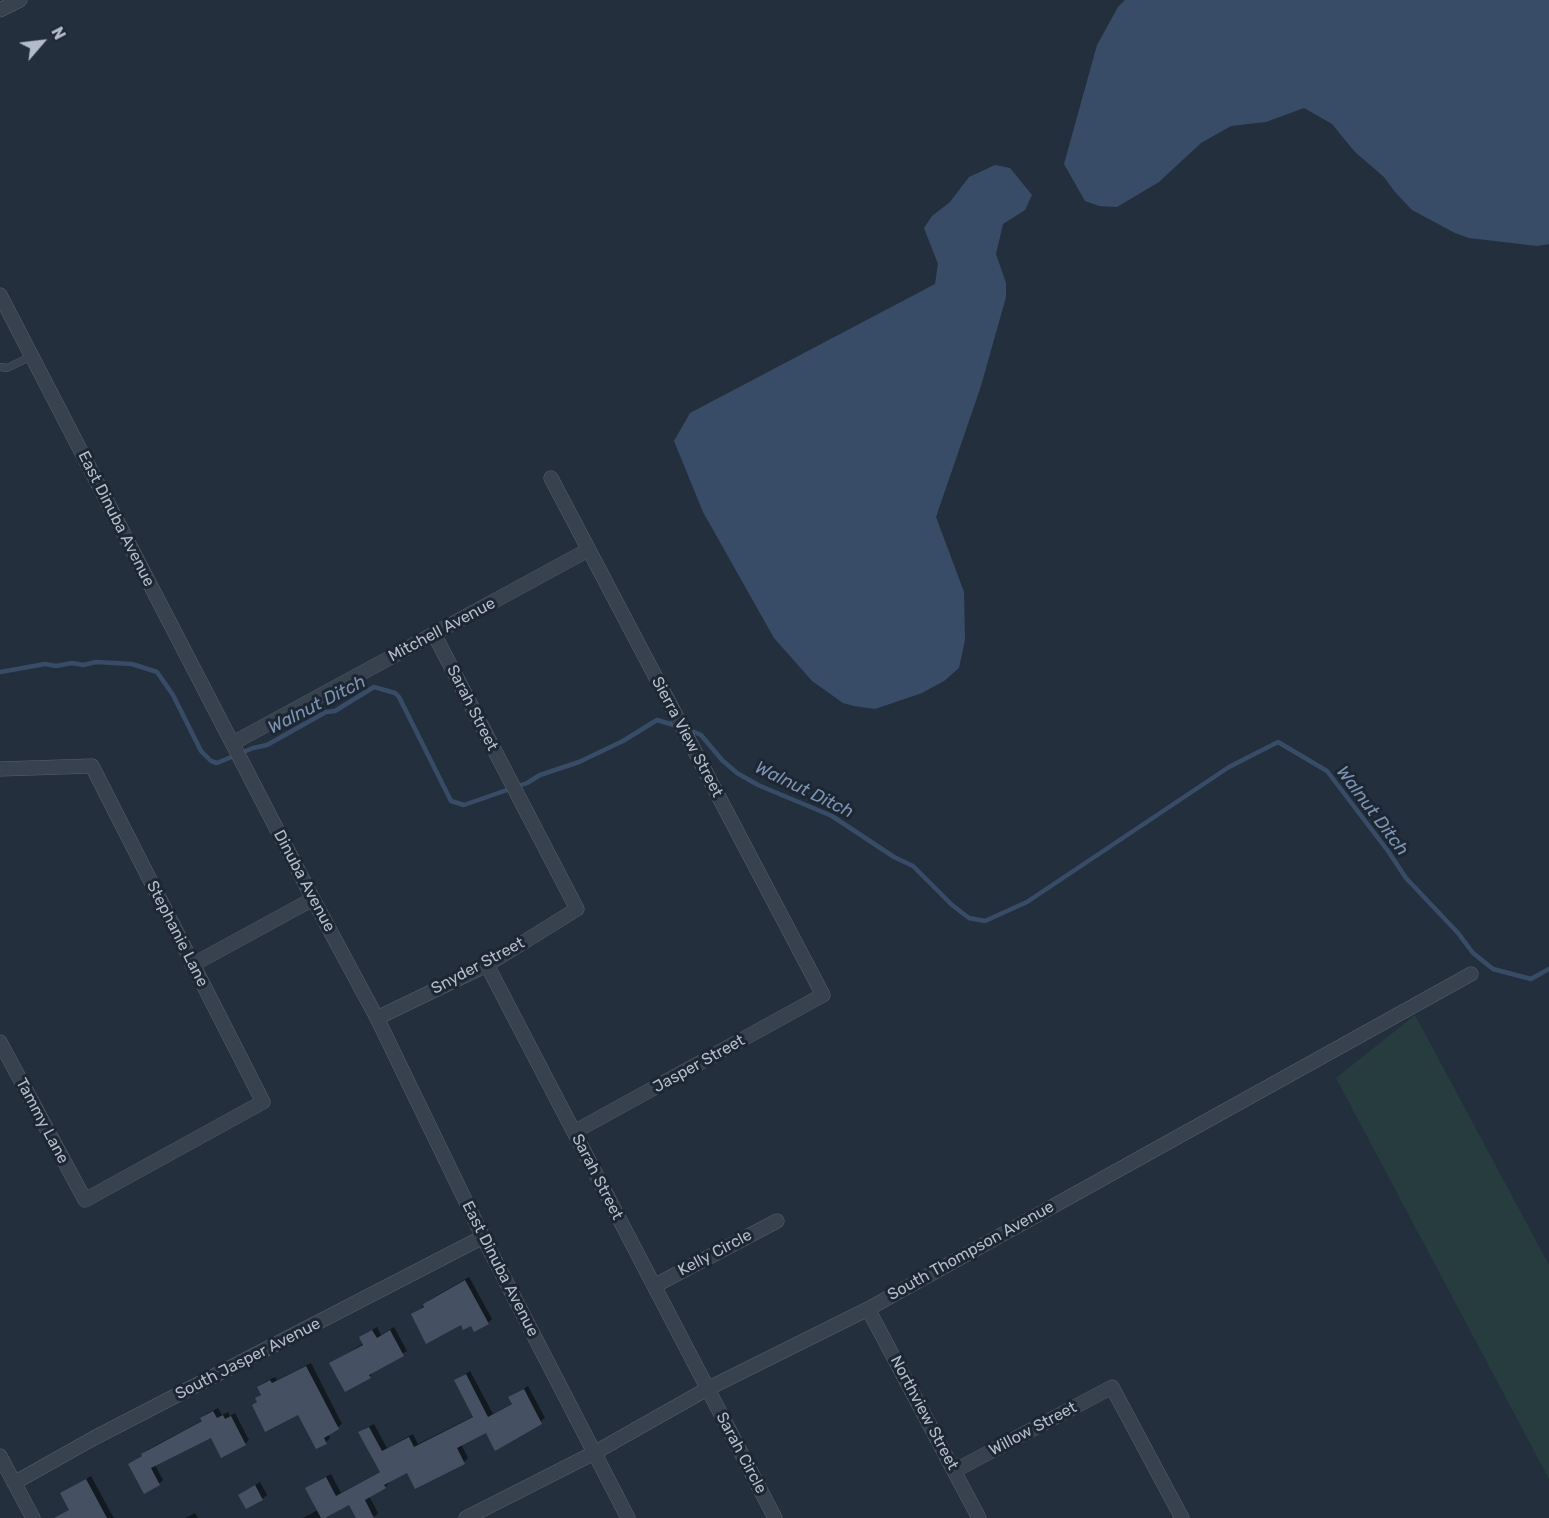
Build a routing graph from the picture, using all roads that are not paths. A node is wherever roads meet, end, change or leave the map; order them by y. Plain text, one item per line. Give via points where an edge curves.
1 (20, 0) edge
2 (0, 10) edge
3 (1, 298) edge
4 (32, 356) junction
5 (0, 367) edge
6 (550, 478) dead end
7 (588, 550) junction
8 (434, 634) junction
9 (233, 743) junction
10 (0, 769) edge
11 (313, 899) junction
12 (577, 909) joint
13 (192, 964) junction
14 (487, 965) junction
15 (1471, 974) dead end
16 (824, 995) joint
17 (377, 1018) junction
18 (0, 1042) edge
19 (574, 1132) junction
20 (85, 1200) joint
21 (777, 1221) dead end
22 (483, 1237) junction
23 (654, 1286) junction
24 (868, 1309) junction
25 (707, 1389) junction
26 (594, 1453) junction
27 (0, 1456) edge
28 (954, 1471) junction
29 (14, 1483) junction
30 (33, 1518) edge
31 (466, 1518) edge
32 (628, 1518) edge
33 (775, 1518) edge
34 (979, 1518) edge
35 (1182, 1518) edge

1 - 2 street
3 - 4 street, East Dinuba Avenue
4 - 5 lane via 7,368
4 - 9 street, East Dinuba Avenue
6 - 7 street, Sierra View Street
7 - 8 street, Mitchell Avenue
7 - 16 street, Sierra View Street
8 - 9 street, Mitchell Avenue
8 - 12 street, Sarah Street
9 - 11 street, Dinuba Avenue
10 - 13 street, Stephanie Lane via 92,766
11 - 13 street
11 - 17 street, Dinuba Avenue
12 - 14 street, Snyder Street
13 - 20 street, Stephanie Lane via 263,1102
14 - 17 street, Snyder Street
14 - 19 street, Sarah Street
15 - 24 street, South Thompson Avenue
16 - 19 street, Jasper Street
17 - 22 street, East Dinuba Avenue
18 - 20 street, Tammy Lane
19 - 23 street, Sarah Street
21 - 23 street, Kelly Circle
22 - 26 street, East Dinuba Avenue
22 - 29 street, South Jasper Avenue
23 - 25 street, Sarah Street
24 - 25 street, South Thompson Avenue
24 - 28 street, Northview Street
25 - 26 street, South Thompson Avenue
25 - 33 street, Sarah Circle
26 - 31 street, South Thompson Avenue
26 - 32 street, East Dinuba Avenue
27 - 29 street
28 - 34 street, Northview Street
28 - 35 street, Willow Street via 1112,1387
29 - 30 street

